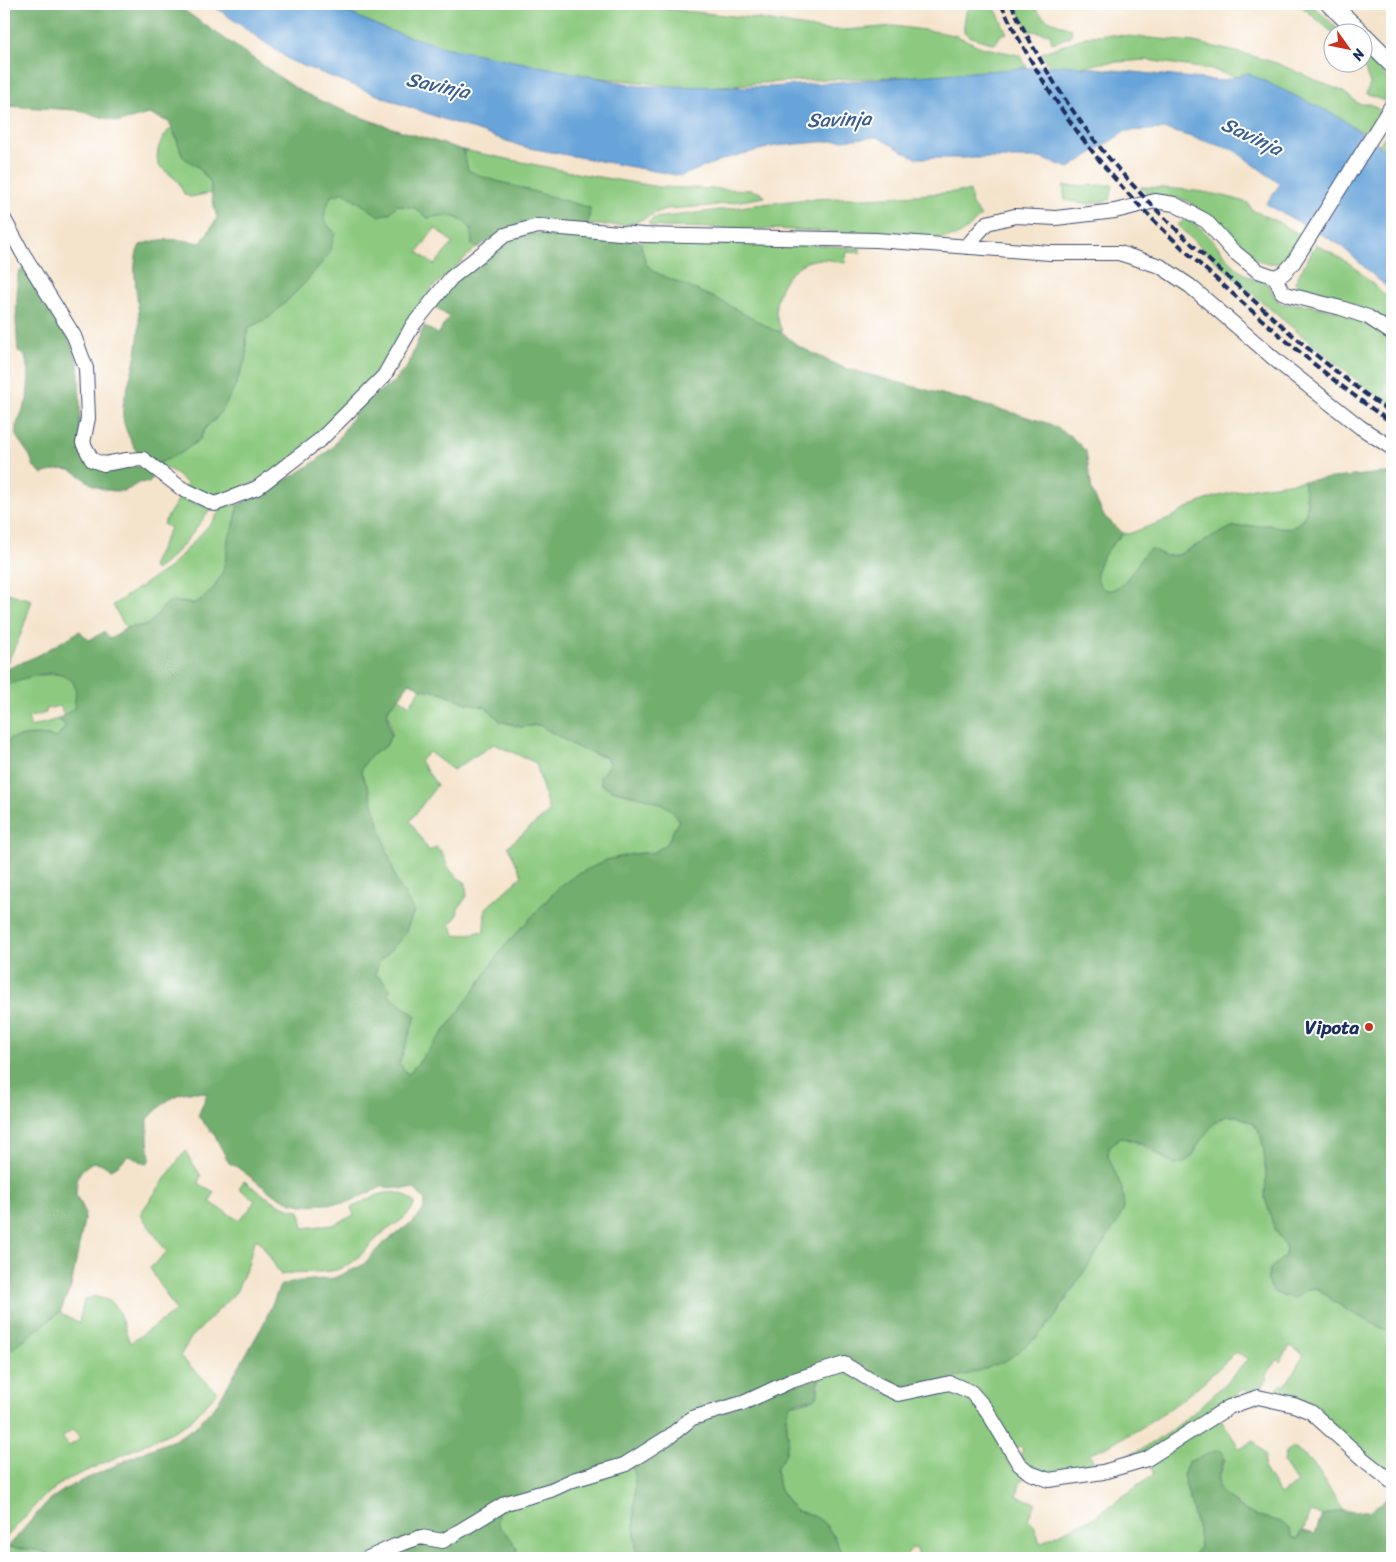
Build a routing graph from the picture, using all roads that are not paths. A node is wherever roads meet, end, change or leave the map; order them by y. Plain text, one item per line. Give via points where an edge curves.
1 (1330, 4) edge
2 (1349, 22) edge
3 (1374, 46) edge
4 (1392, 64) edge
5 (1392, 105) edge
6 (4, 219) edge
7 (966, 247) junction
8 (1275, 277) junction
9 (1392, 333) edge
10 (1392, 448) edge
11 (1392, 1482) edge
12 (368, 1558) edge

1 - 2 main road
3 - 4 main road
5 - 8 street via 1293,263
6 - 7 street via 74,336 86,368 88,418 83,443 92,460 104,464 144,459 180,488 215,504 257,488 321,439 384,376 413,325 451,278 505,235 538,226 643,235 876,240
7 - 8 street via 987,223 996,220 1015,216 1056,218 1115,211 1155,201 1174,204 1206,221 1232,250 1258,271
7 - 10 street via 1050,253 1120,253 1160,266 1190,286 1360,427
8 - 9 street via 1282,292 1368,317
11 - 12 street via 1311,1412 1258,1398 1229,1407 1147,1460 1103,1472 1049,1480 1030,1473 1019,1464 986,1409 971,1392 950,1383 898,1394 844,1364 791,1381 743,1403 692,1418 624,1465 506,1503 443,1541 421,1537

